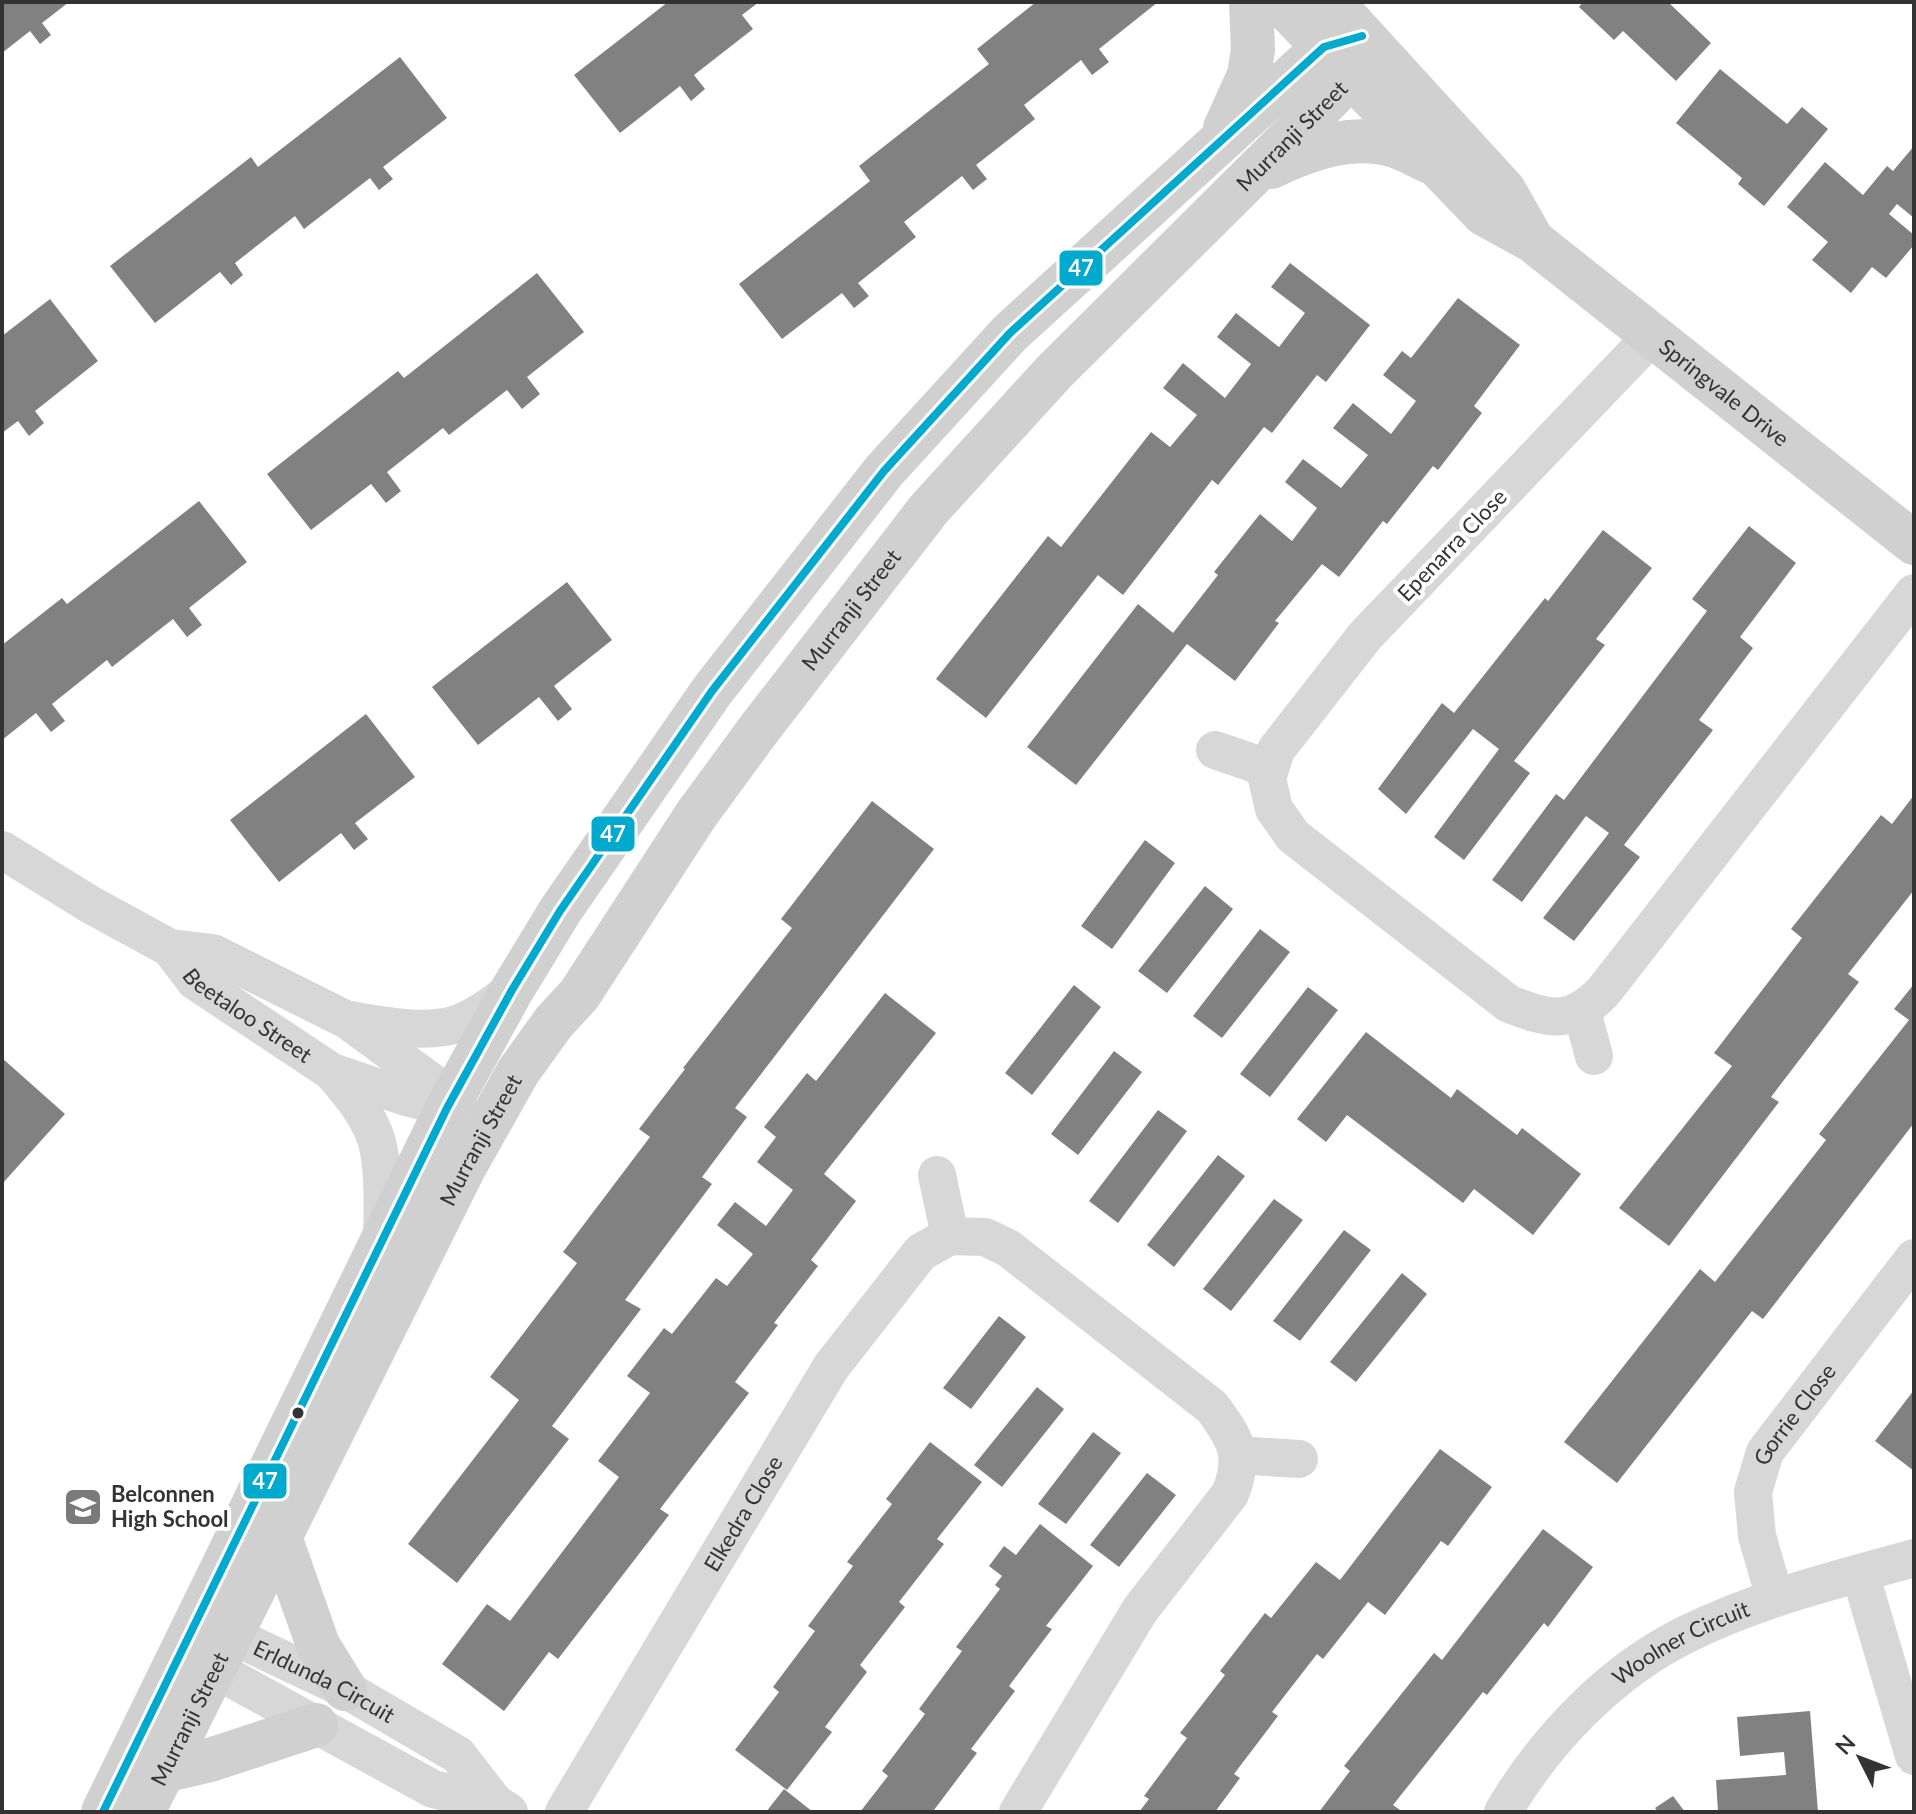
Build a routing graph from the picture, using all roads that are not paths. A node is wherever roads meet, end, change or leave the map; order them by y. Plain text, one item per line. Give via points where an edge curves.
1 (1251, 2) edge
2 (1280, 2) edge
3 (1332, 2) edge
4 (1346, 53) junction
5 (1217, 145) junction
6 (1436, 165) junction
7 (1251, 177) junction
8 (1533, 241) junction
9 (1652, 336) junction
10 (1914, 543) edge
11 (1914, 593) edge
12 (1215, 750) dead end
13 (1270, 769) junction
14 (2, 850) edge
15 (170, 948) junction
16 (512, 990) junction
17 (1582, 1011) junction
18 (347, 1020) junction
19 (1594, 1056) dead end
20 (332, 1072) junction
21 (518, 1072) junction
22 (447, 1108) junction
23 (464, 1168) junction
24 (937, 1175) dead end
25 (950, 1236) junction
26 (382, 1238) junction
27 (1914, 1258) edge
28 (1238, 1455) junction
29 (1299, 1459) dead end
30 (280, 1537) junction
31 (1914, 1558) edge
32 (1860, 1573) junction
33 (1775, 1598) junction
34 (212, 1646) junction
35 (345, 1689) junction
36 (316, 1725) junction
37 (1914, 1756) edge
38 (163, 1771) junction
39 (502, 1808) edge
40 (103, 1812) edge
41 (143, 1812) edge
42 (564, 1812) edge
43 (1018, 1812) edge
44 (1503, 1812) edge

1 - 5 street via 1249,75
2 - 4 street, Springvale Drive
3 - 4 street, Springvale Drive
4 - 5 street, Murranji Street
4 - 6 street, Springvale Drive
4 - 7 street, Murranji Street
4 - 8 street, Springvale Drive via 1504,190
5 - 16 street, Murranji Street via 1010,333 884,471 712,691 560,911
6 - 7 street via 1393,145 1353,141 1293,157
6 - 8 street, Springvale Drive via 1484,214
7 - 21 street, Murranji Street via 1054,372 929,509 696,815 579,995
8 - 9 street, Springvale Drive
9 - 10 street, Springvale Drive
9 - 13 street, Epenarra Close via 1365,636 1276,750
11 - 17 street via 1603,992
12 - 13 street
13 - 17 street via 1274,809 1293,836 1497,995 1544,1017
14 - 15 street, Beetaloo Street
15 - 18 street, Beetaloo Street via 213,953
15 - 20 street, Beetaloo Street via 195,981
16 - 18 street, Beetaloo Street via 447,1027
16 - 22 street, Murranji Street
17 - 19 street
18 - 22 street, Beetaloo Street via 433,1083
20 - 22 street, Beetaloo Street
20 - 26 street, Beetaloo Street via 359,1105 377,1142
21 - 22 street via 489,1094
21 - 23 street, Murranji Street
22 - 23 street, Beetaloo Street
22 - 26 street, Murranji Street
23 - 30 street, Murranji Street
24 - 25 street
25 - 28 street via 985,1237 1008,1248 1212,1407 1232,1434
25 - 42 street, Elkedra Close via 921,1252 831,1367
26 - 34 street, Murranji Street
27 - 33 street, Gorrie Close via 1765,1452 1753,1492 1757,1536
28 - 29 street
28 - 43 street via 1238,1476 1230,1494 1140,1610
30 - 34 street, Murranji Street
30 - 35 street via 318,1645
31 - 32 street, Woolner Circuit
32 - 33 street, Woolner Circuit
32 - 37 street
33 - 44 street, Woolner Circuit via 1677,1639 1588,1704 1558,1734
34 - 35 street, Erldunda Circuit
34 - 36 street, Erldunda Circuit
34 - 38 street, Murranji Street
34 - 40 street, Murranji Street
35 - 39 street, Erldunda Circuit via 458,1755
36 - 38 street
36 - 39 street, Erldunda Circuit via 433,1789
38 - 41 street, Murranji Street

